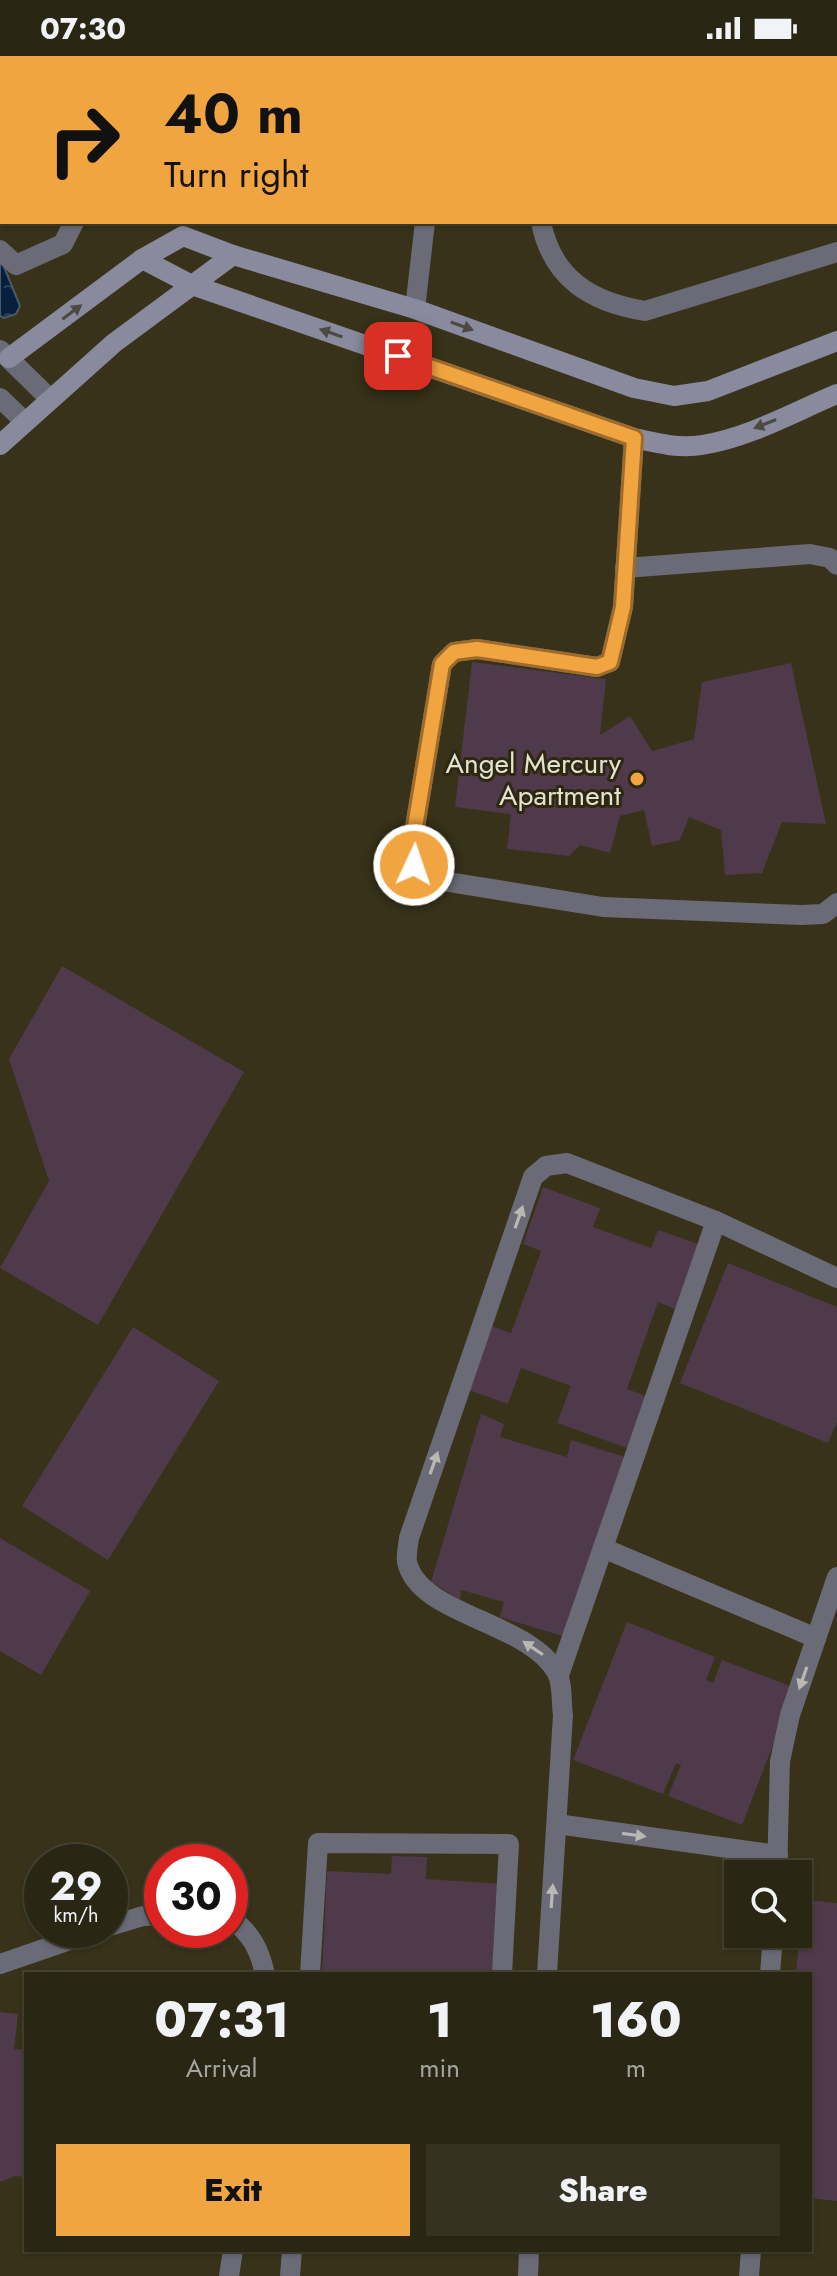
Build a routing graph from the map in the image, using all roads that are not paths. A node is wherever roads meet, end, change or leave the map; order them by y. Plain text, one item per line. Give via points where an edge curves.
1 (73, 224) edge
2 (425, 224) edge
3 (541, 224) edge
4 (181, 229) edge
5 (0, 250) edge
6 (837, 252) edge
7 (233, 255) junction
8 (142, 259) junction
9 (192, 285) junction
10 (415, 309) junction
11 (837, 341) edge
12 (3, 358) edge
13 (837, 394) edge
14 (0, 398) edge
15 (49, 398) junction
16 (25, 422) junction
17 (634, 438) junction
18 (0, 445) edge
19 (837, 565) edge
20 (625, 568) junction
21 (837, 903) edge
22 (716, 1221) junction
23 (837, 1278) edge
24 (603, 1548) junction
25 (837, 1577) edge
26 (816, 1638) junction
27 (559, 1675) junction
28 (557, 1824) junction
29 (756, 1860) edge
30 (778, 1860) edge
31 (248, 1932) edge
32 (47, 1948) edge
33 (772, 1948) edge
34 (0, 1964) edge
35 (264, 1972) edge
36 (310, 1972) edge
37 (502, 1972) edge
38 (547, 1972) edge
39 (770, 1972) edge
40 (233, 2252) edge
41 (292, 2252) edge
42 (529, 2252) edge
43 (751, 2252) edge
44 (229, 2276) edge
45 (290, 2276) edge
46 (528, 2276) edge
47 (749, 2276) edge

1 - 5 street via 63,244 16,265
2 - 10 street
3 - 6 street via 546,248 560,271 579,287 645,311
4 - 7 street
4 - 8 street
7 - 9 street
7 - 10 street
8 - 9 street
12 -> 8 street
9 - 15 street
17 -> 9 street
10 -> 11 street via 634,388 674,396 708,391
12 - 15 street
13 -> 17 street via 701,445 668,446
14 - 16 street
15 - 16 street
16 - 18 street
17 - 20 street
19 - 20 street via 810,554
20 - 21 street via 623,607 610,662 597,667 477,649 454,652 442,664 412,845 414,865 430,879 603,907 801,915 823,914
22 - 23 street
22 - 24 street
27 -> 22 street via 525,1641 425,1591 406,1561 409,1538 533,1177 546,1166 567,1163
24 - 26 street
24 - 27 street
25 - 26 street
26 -> 30 street via 780,1761
27 - 28 street via 563,1715
28 -> 29 street
38 -> 28 street
31 - 35 street
32 - 34 street
33 - 39 street
36 - 37 street via 318,1843 334,1843 509,1844
40 - 44 street
41 - 45 street
42 - 46 street
43 - 47 street

